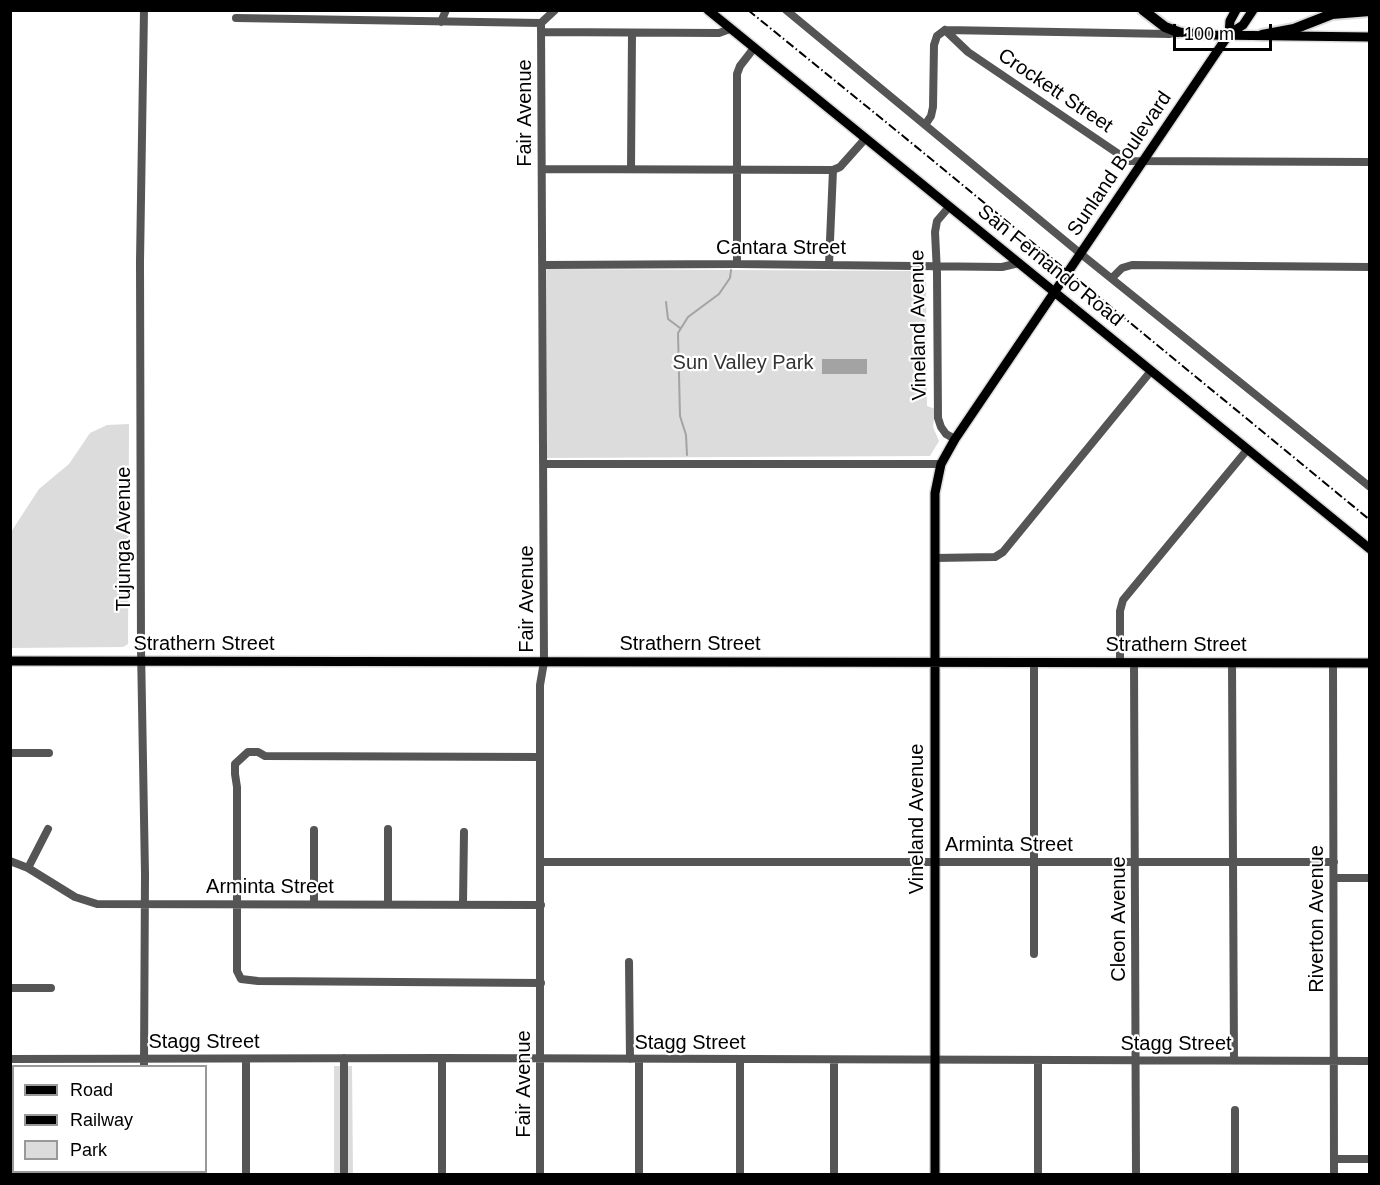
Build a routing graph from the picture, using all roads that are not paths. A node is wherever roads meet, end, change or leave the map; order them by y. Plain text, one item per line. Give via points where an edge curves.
1 (144, 10) edge
2 (297, 10) edge
3 (446, 10) edge
4 (555, 10) edge
5 (708, 10) edge
6 (786, 10) edge
7 (1143, 10) edge
8 (1236, 10) edge
9 (1253, 10) edge
10 (1370, 11) edge
11 (236, 18) dead end
12 (293, 19) junction
13 (441, 22) junction
14 (541, 23) junction
15 (730, 29) junction
16 (945, 30) junction
17 (541, 32) junction
18 (1178, 32) junction
19 (632, 33) junction
20 (1229, 34) junction
21 (1262, 35) junction
22 (1370, 37) edge
23 (754, 48) junction
24 (925, 124) junction
25 (865, 139) junction
26 (1142, 162) junction
27 (1370, 162) edge
28 (542, 169) junction
29 (631, 169) junction
30 (737, 170) junction
31 (833, 171) junction
32 (949, 207) junction
33 (1081, 254) junction
34 (1019, 263) junction
35 (737, 264) junction
36 (829, 264) junction
37 (543, 265) junction
38 (937, 267) junction
39 (1370, 267) edge
40 (1112, 279) junction
41 (1054, 292) junction
42 (1151, 371) junction
43 (955, 439) junction
44 (1247, 450) junction
45 (544, 464) junction
46 (941, 464) junction
47 (1370, 487) edge
48 (1370, 549) edge
49 (935, 558) junction
50 (10, 661) edge
51 (141, 662) junction
52 (544, 662) junction
53 (935, 662) junction
54 (1034, 663) junction
55 (1120, 663) junction
56 (1134, 663) junction
57 (1232, 663) junction
58 (1334, 663) junction
59 (1370, 663) edge
60 (10, 753) edge
61 (49, 753) dead end
62 (540, 757) junction
63 (48, 829) dead end
64 (388, 829) dead end
65 (314, 830) dead end
66 (464, 832) dead end
67 (10, 861) edge
68 (935, 861) junction
69 (1135, 861) junction
70 (1234, 861) junction
71 (541, 862) junction
72 (1034, 862) junction
73 (1334, 862) junction
74 (28, 868) junction
75 (1334, 878) junction
76 (1370, 878) edge
77 (388, 903) junction
78 (145, 904) junction
79 (238, 904) junction
80 (314, 904) junction
81 (464, 904) junction
82 (541, 905) junction
83 (1034, 954) dead end
84 (629, 962) dead end
85 (541, 983) junction
86 (10, 988) edge
87 (51, 988) dead end
88 (344, 1058) junction
89 (441, 1058) junction
90 (540, 1058) junction
91 (10, 1059) edge
92 (246, 1059) junction
93 (634, 1059) junction
94 (740, 1060) junction
95 (834, 1060) junction
96 (935, 1060) junction
97 (1038, 1060) junction
98 (1136, 1060) junction
99 (1234, 1060) junction
100 (1334, 1060) junction
101 (1370, 1060) edge
102 (46, 1063) edge
103 (144, 1063) edge
104 (1235, 1110) dead end
105 (1334, 1159) junction
106 (1370, 1159) edge
107 (246, 1174) edge
108 (344, 1174) edge
109 (442, 1174) edge
110 (540, 1174) edge
111 (639, 1174) edge
112 (740, 1174) edge
113 (834, 1174) edge
114 (935, 1174) edge
115 (1038, 1174) edge
116 (1136, 1174) edge
117 (1235, 1174) edge
118 (1334, 1174) edge

1 - 51 street, Tujunga Avenue via 140,181
2 - 12 street
3 - 13 street
4 - 14 street
5 - 15 main road, San Fernando Road
6 - 24 street, San Fernando Road
7 - 18 highway via 1164,27
8 - 20 main road, Sunland Boulevard
9 - 20 main road, Sunland Boulevard via 1243,25
10 - 21 highway via 1332,14 1294,29
11 - 12 street
12 - 13 street
13 - 14 street
14 - 17 street, Fair Avenue
15 - 19 street via 719,33
15 - 23 main road, San Fernando Road
16 - 18 street
16 - 24 street via 934,45 933,107
16 - 26 street, Crockett Street via 968,52 1101,143 1129,161
17 - 19 street
17 - 28 street, Fair Avenue
18 - 20 main road
19 - 29 street
20 - 21 main road
20 - 26 main road, Sunland Boulevard
21 - 22 main road
23 - 25 main road, San Fernando Road
23 - 30 street via 737,74
24 - 33 street, San Fernando Road
25 - 31 street
25 - 32 main road, San Fernando Road
26 - 27 street, Crockett Street
26 - 33 main road, Sunland Boulevard
28 - 29 street
28 - 37 street, Fair Avenue
29 - 30 street
30 - 31 street
30 - 35 street
31 - 36 street
32 - 34 main road, San Fernando Road
32 - 38 street, Vineland Avenue via 935,227
33 - 40 street, San Fernando Road
33 - 41 main road, Sunland Boulevard
34 - 38 street, Cantara Street via 1002,267
34 - 41 main road, San Fernando Road
35 - 36 street, Cantara Street
35 - 37 street, Cantara Street
36 - 38 street, Cantara Street
37 - 45 street, Fair Avenue
38 - 43 street, Vineland Avenue via 938,418 946,434
39 - 40 street via 1132,265 1122,268
40 - 47 street, San Fernando Road
41 - 42 main road, San Fernando Road
41 - 43 main road, Sunland Boulevard
42 - 44 main road, San Fernando Road
42 - 49 street via 1003,552 995,558
43 - 46 main road, Sunland Boulevard
44 - 48 main road, San Fernando Road
44 - 55 street via 1123,600
45 - 46 street
45 - 52 street, Fair Avenue
46 - 49 main road, Vineland Avenue via 935,494
49 - 53 main road, Vineland Avenue
50 - 51 main road, Strathern Street
51 - 52 main road, Strathern Street
51 - 78 street, Tujunga Avenue
52 - 53 main road, Strathern Street
52 - 62 street, Fair Avenue via 540,685
53 - 54 main road, Strathern Street
53 - 68 main road, Vineland Avenue
54 - 55 main road, Strathern Street
54 - 72 street
55 - 56 main road, Strathern Street
56 - 57 main road, Strathern Street
56 - 69 street, Cleon Avenue
57 - 58 main road, Strathern Street
57 - 70 street
58 - 59 main road, Strathern Street
58 - 73 street, Riverton Avenue
60 - 61 street
62 - 71 street, Fair Avenue
62 - 79 street via 265,756 248,752 235,764
63 - 74 street
64 - 77 street
65 - 80 street
66 - 81 street
67 - 74 street, Arminta Street
68 - 71 street, Arminta Street
68 - 72 street, Arminta Street
68 - 96 main road, Vineland Avenue
69 - 70 street, Arminta Street
69 - 72 street, Arminta Street
69 - 98 street, Cleon Avenue
70 - 73 street, Arminta Street
70 - 99 street
71 - 82 street, Fair Avenue
72 - 83 street
73 - 75 street, Riverton Avenue
74 - 78 street, Arminta Street via 84,901
75 - 76 street
75 - 100 street, Riverton Avenue
77 - 80 street, Arminta Street
77 - 81 street, Arminta Street
78 - 79 street, Arminta Street
78 - 103 street, Tujunga Avenue
79 - 80 street, Arminta Street
79 - 85 street via 237,971 241,979
81 - 82 street, Arminta Street
82 - 85 street, Fair Avenue
84 - 93 street
85 - 90 street, Fair Avenue
86 - 87 street
88 - 89 street, Stagg Street
88 - 92 street, Stagg Street
88 - 108 street
89 - 90 street, Stagg Street
89 - 109 street
90 - 93 street, Stagg Street
90 - 110 street, Fair Avenue
91 - 102 street, Stagg Street
92 - 103 street, Stagg Street
92 - 107 street
93 - 94 street, Stagg Street
93 - 111 street
94 - 95 street, Stagg Street
94 - 112 street
95 - 96 street, Stagg Street
95 - 113 street
96 - 97 street, Stagg Street
96 - 114 main road, Vineland Avenue
97 - 98 street, Stagg Street
97 - 115 street
98 - 99 street, Stagg Street
98 - 116 street, Cleon Avenue
99 - 100 street, Stagg Street
100 - 101 street, Stagg Street
100 - 105 street, Riverton Avenue
102 - 103 street, Stagg Street
104 - 117 street
105 - 106 street
105 - 118 street, Riverton Avenue

